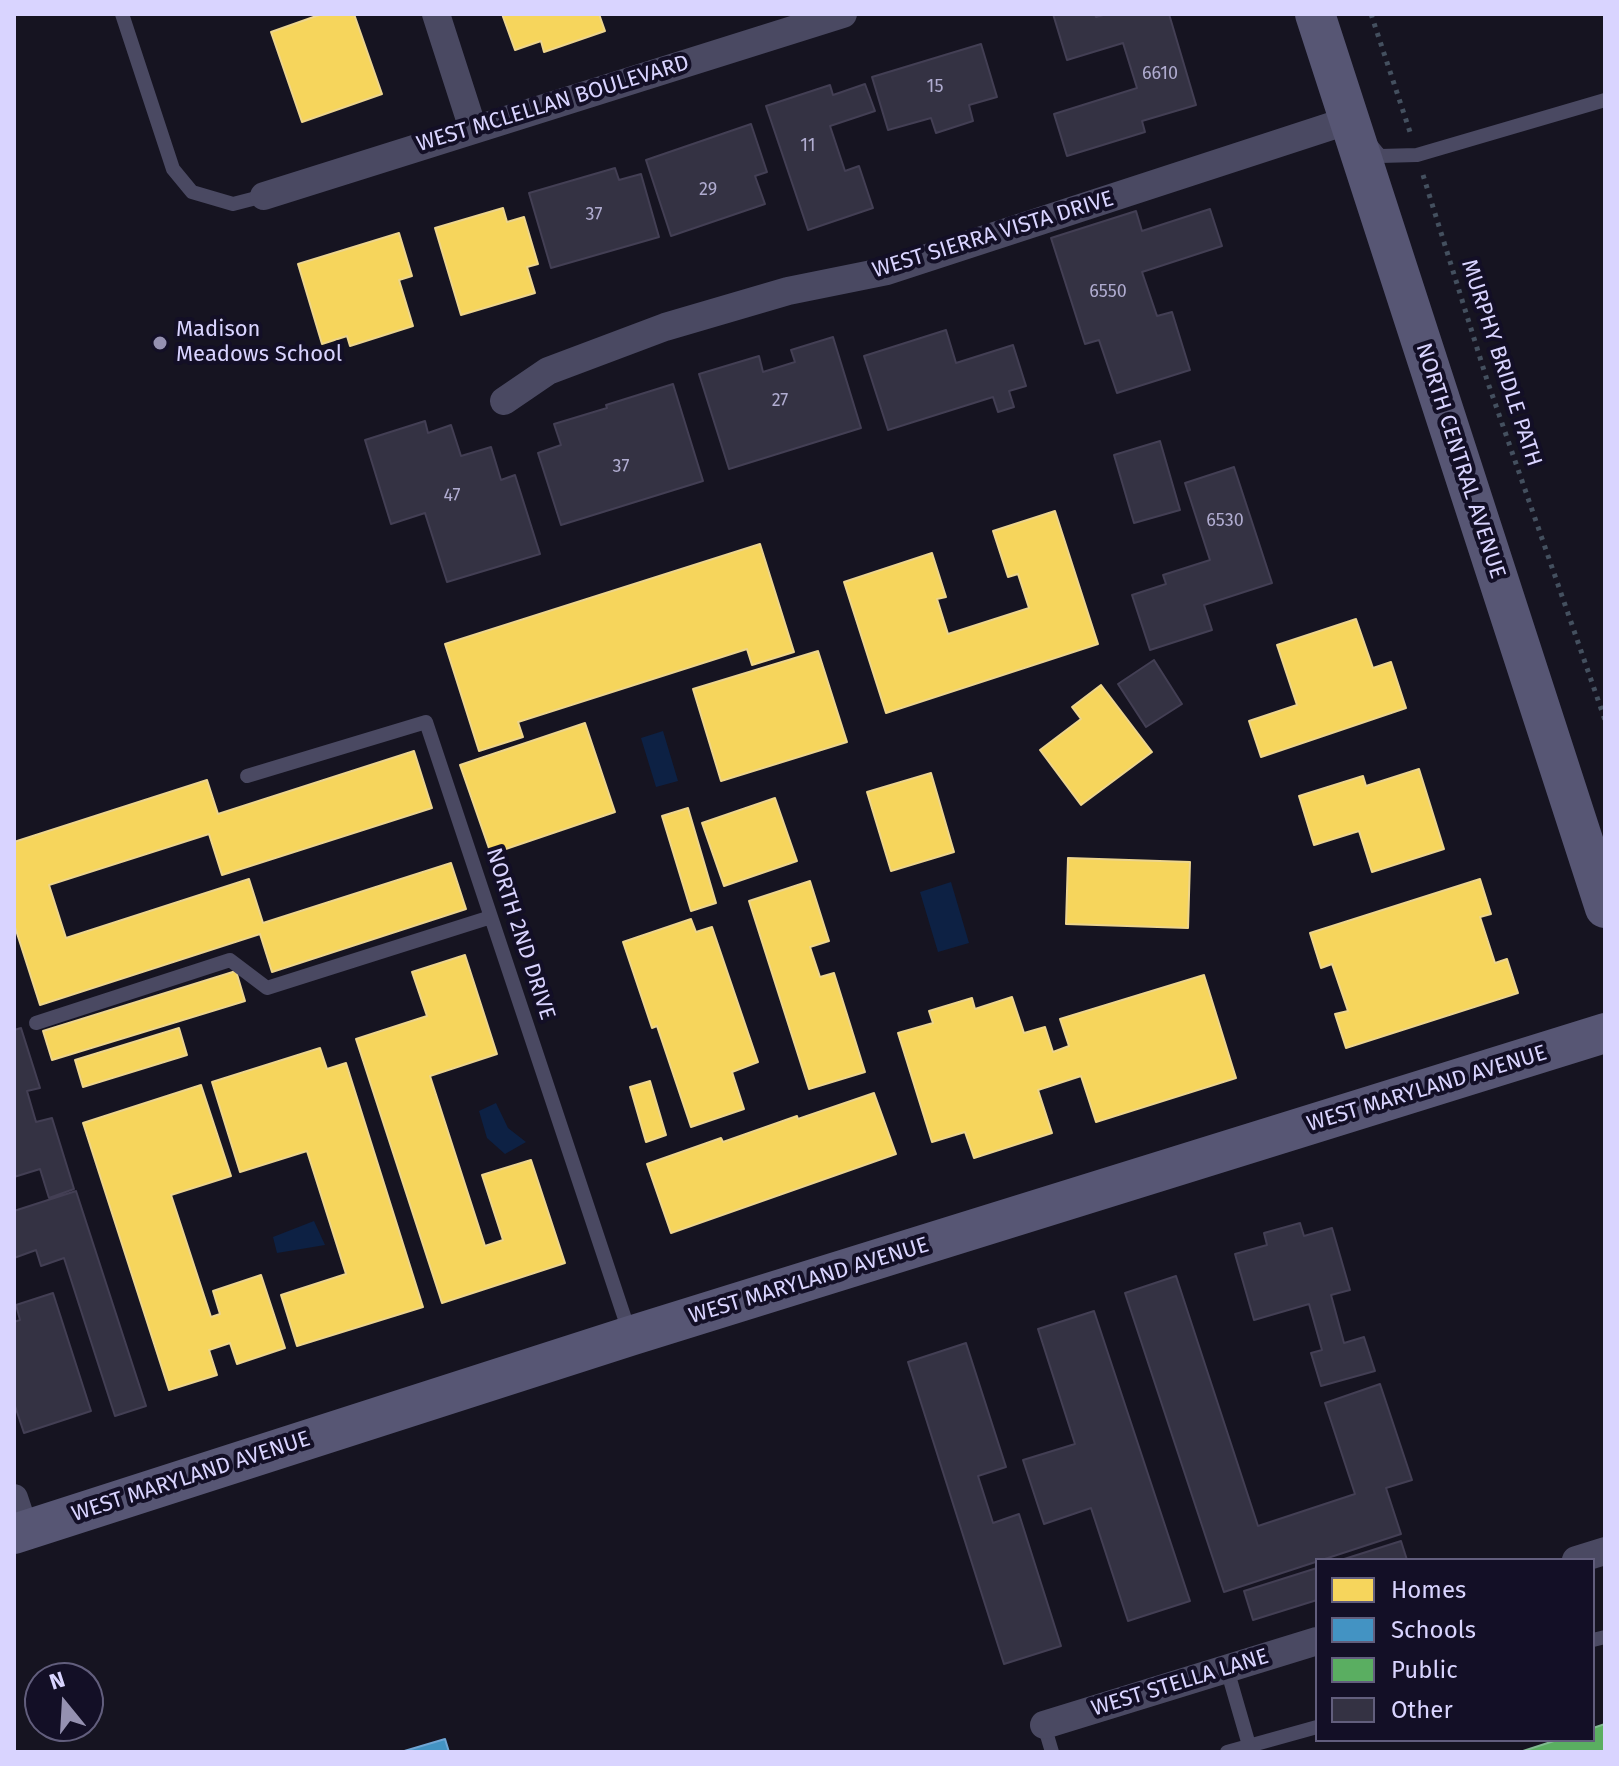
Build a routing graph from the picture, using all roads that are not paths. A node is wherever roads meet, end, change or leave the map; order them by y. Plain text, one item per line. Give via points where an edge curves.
1 (122, 14) edge
2 (436, 14) edge
3 (843, 14) edge
4 (1315, 14) edge
5 (1605, 100) edge
6 (1350, 120) junction
7 (473, 129) junction
8 (264, 196) joint
9 (504, 401) dead end
10 (247, 776) dead end
11 (1605, 908) edge
12 (491, 917) junction
13 (36, 1023) dead end
14 (1605, 1033) edge
15 (630, 1336) junction
16 (18, 1521) edge
17 (1605, 1551) edge
18 (1582, 1558) edge
19 (1315, 1642) edge
20 (1227, 1669) junction
21 (1315, 1728) edge
22 (1048, 1739) edge
23 (1250, 1748) edge
24 (1227, 1752) edge

1 - 8 lane via 173,169 192,192 233,204
2 - 7 street
3 - 7 street, WEST MCLELLAN BOULEVARD
4 - 6 street, NORTH CENTRAL AVENUE
5 - 6 lane via 1417,155 1380,156
6 - 9 street, WEST SIERRA VISTA DRIVE via 887,271 788,291 678,322 548,371
6 - 11 street, NORTH CENTRAL AVENUE
7 - 8 street, WEST MCLELLAN BOULEVARD
10 - 12 lane, NORTH 2ND DRIVE via 426,722
12 - 13 lane via 267,988 230,960
12 - 15 lane, NORTH 2ND DRIVE
14 - 15 street, WEST MARYLAND AVENUE
15 - 16 street, WEST MARYLAND AVENUE
17 - 18 street
19 - 20 street, WEST STELLA LANE
20 - 22 street, WEST STELLA LANE
20 - 23 lane
21 - 23 lane
23 - 24 lane

